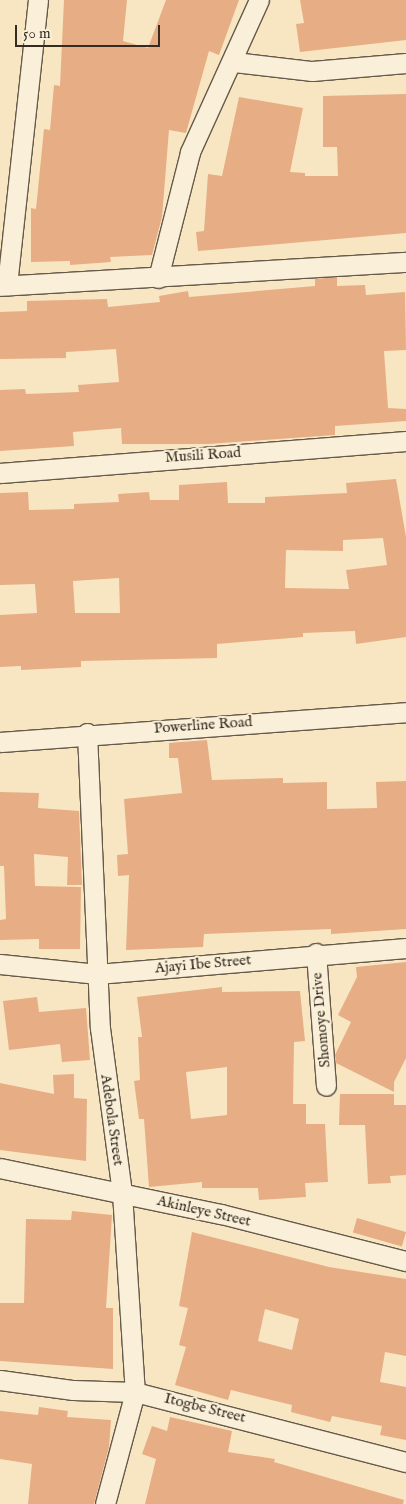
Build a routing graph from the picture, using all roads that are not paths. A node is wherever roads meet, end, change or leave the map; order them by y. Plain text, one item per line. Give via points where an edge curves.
1 (38, 0) edge
2 (259, 0) edge
3 (234, 62) junction
4 (406, 63) edge
5 (406, 262) edge
6 (158, 278) junction
7 (3, 285) edge
8 (406, 441) edge
9 (0, 473) edge
10 (406, 712) edge
11 (87, 733) junction
12 (0, 742) edge
13 (406, 948) edge
14 (316, 953) junction
15 (0, 964) edge
16 (97, 974) junction
17 (326, 1086) dead end
18 (0, 1168) edge
19 (122, 1193) junction
20 (406, 1260) edge
21 (0, 1380) edge
22 (135, 1392) junction
23 (406, 1462) edge
24 (105, 1504) edge

1 - 7 street
2 - 3 street
3 - 4 street via 312,71
3 - 6 street via 190,152
5 - 6 street via 287,266
6 - 7 street
8 - 9 street, Musili Road
10 - 11 street, Powerline Road
11 - 12 street, Powerline Road
11 - 16 street, Adebola Street
13 - 14 street, Ajayi Ibe Street
14 - 16 street, Ajayi Ibe Street
14 - 17 street, Shomoye Drive
15 - 16 street, Ajayi Ibe Street
16 - 19 street, Adebola Street via 100,1028
18 - 19 street, Akinleye Street
19 - 20 street, Akinleye Street
19 - 22 street, Adebola Street
21 - 22 street, Itogbe Street via 74,1390
22 - 23 street, Itogbe Street
22 - 24 street, Adebola Street

